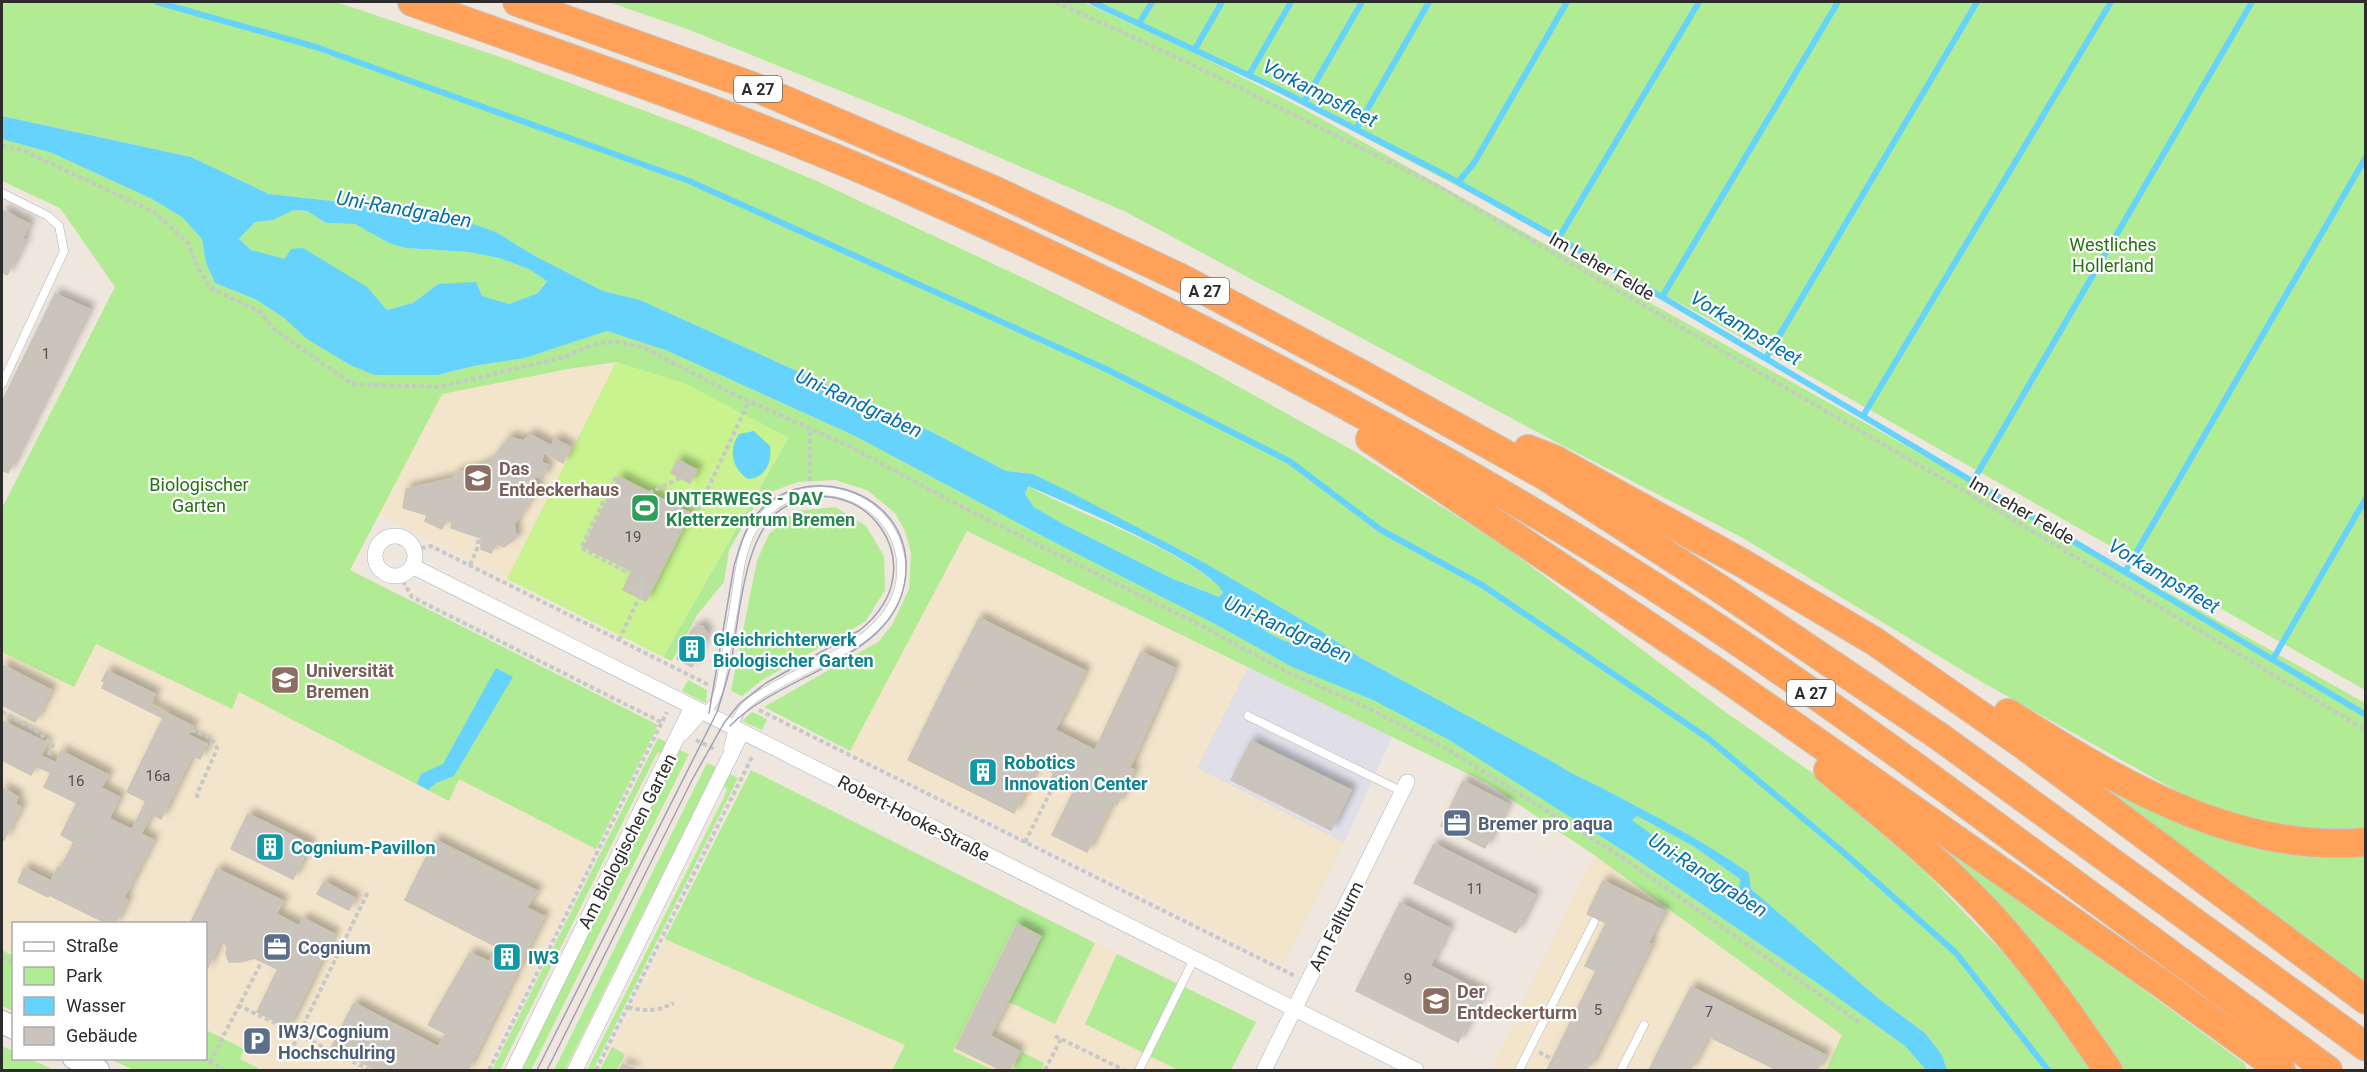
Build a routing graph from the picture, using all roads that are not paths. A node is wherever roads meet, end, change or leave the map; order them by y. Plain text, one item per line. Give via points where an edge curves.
1 (411, 2) edge
2 (517, 2) edge
3 (2, 193) edge
4 (1264, 361) junction
5 (2, 384) edge
6 (1412, 402) junction
7 (406, 570) junction
8 (1874, 641) junction
9 (1723, 676) junction
10 (698, 710) junction
11 (1248, 716) dead end
12 (738, 730) junction
13 (1405, 787) joint
14 (2366, 842) edge
15 (1594, 922) dead end
16 (1194, 959) junction
17 (2366, 1000) edge
18 (1294, 1009) junction
19 (1644, 1025) dead end
20 (2366, 1047) edge
21 (76, 1060) edge
22 (98, 1071) edge
23 (513, 1071) edge
24 (575, 1071) edge
25 (1139, 1071) edge
26 (1264, 1071) edge
27 (1416, 1071) edge
28 (1519, 1071) edge
29 (1622, 1071) edge
30 (2108, 1071) edge
31 (2281, 1071) edge
32 (2328, 1071) edge

1 - 4 highway, A 27 via 741,120 886,180 1048,254
2 - 6 highway, A 27 via 752,86 994,190 1183,279
3 - 5 lane via 54,221 59,226 64,251
4 - 9 highway via 1293,396 1383,448
4 - 32 highway, A 27 via 1474,478 1718,628 1916,767
6 - 8 highway via 1554,459
6 - 20 highway, A 27 via 1545,476 1729,594 1940,737
7 - 7 street, Robert-Hooke-Straße via 393,576 380,570 376,550 384,539 405,539 413,550
7 - 10 street, Robert-Hooke-Straße
8 - 14 highway via 1938,669 2119,779 2196,816 2264,837 2332,845
8 - 17 highway via 2022,744
9 - 30 highway via 1733,696 1848,787 1952,878 2006,932 2045,980
9 - 31 highway
10 - 12 street, Robert-Hooke-Straße
10 - 12 lane via 714,702 719,690 741,566 755,525 788,498 810,491 831,491 866,504 891,530 900,559 896,596 889,610 858,641 747,704
10 - 23 street, Am Biologischen Garten via 672,752
11 - 13 lane
12 - 16 street, Robert-Hooke-Straße
12 - 24 street via 727,761
13 - 18 street, Am Fallturm
15 - 28 lane
16 - 18 street, Robert-Hooke-Straße
16 - 25 lane
18 - 26 street, Am Fallturm
18 - 27 street, Robert-Hooke-Straße
19 - 29 lane
21 - 22 street

